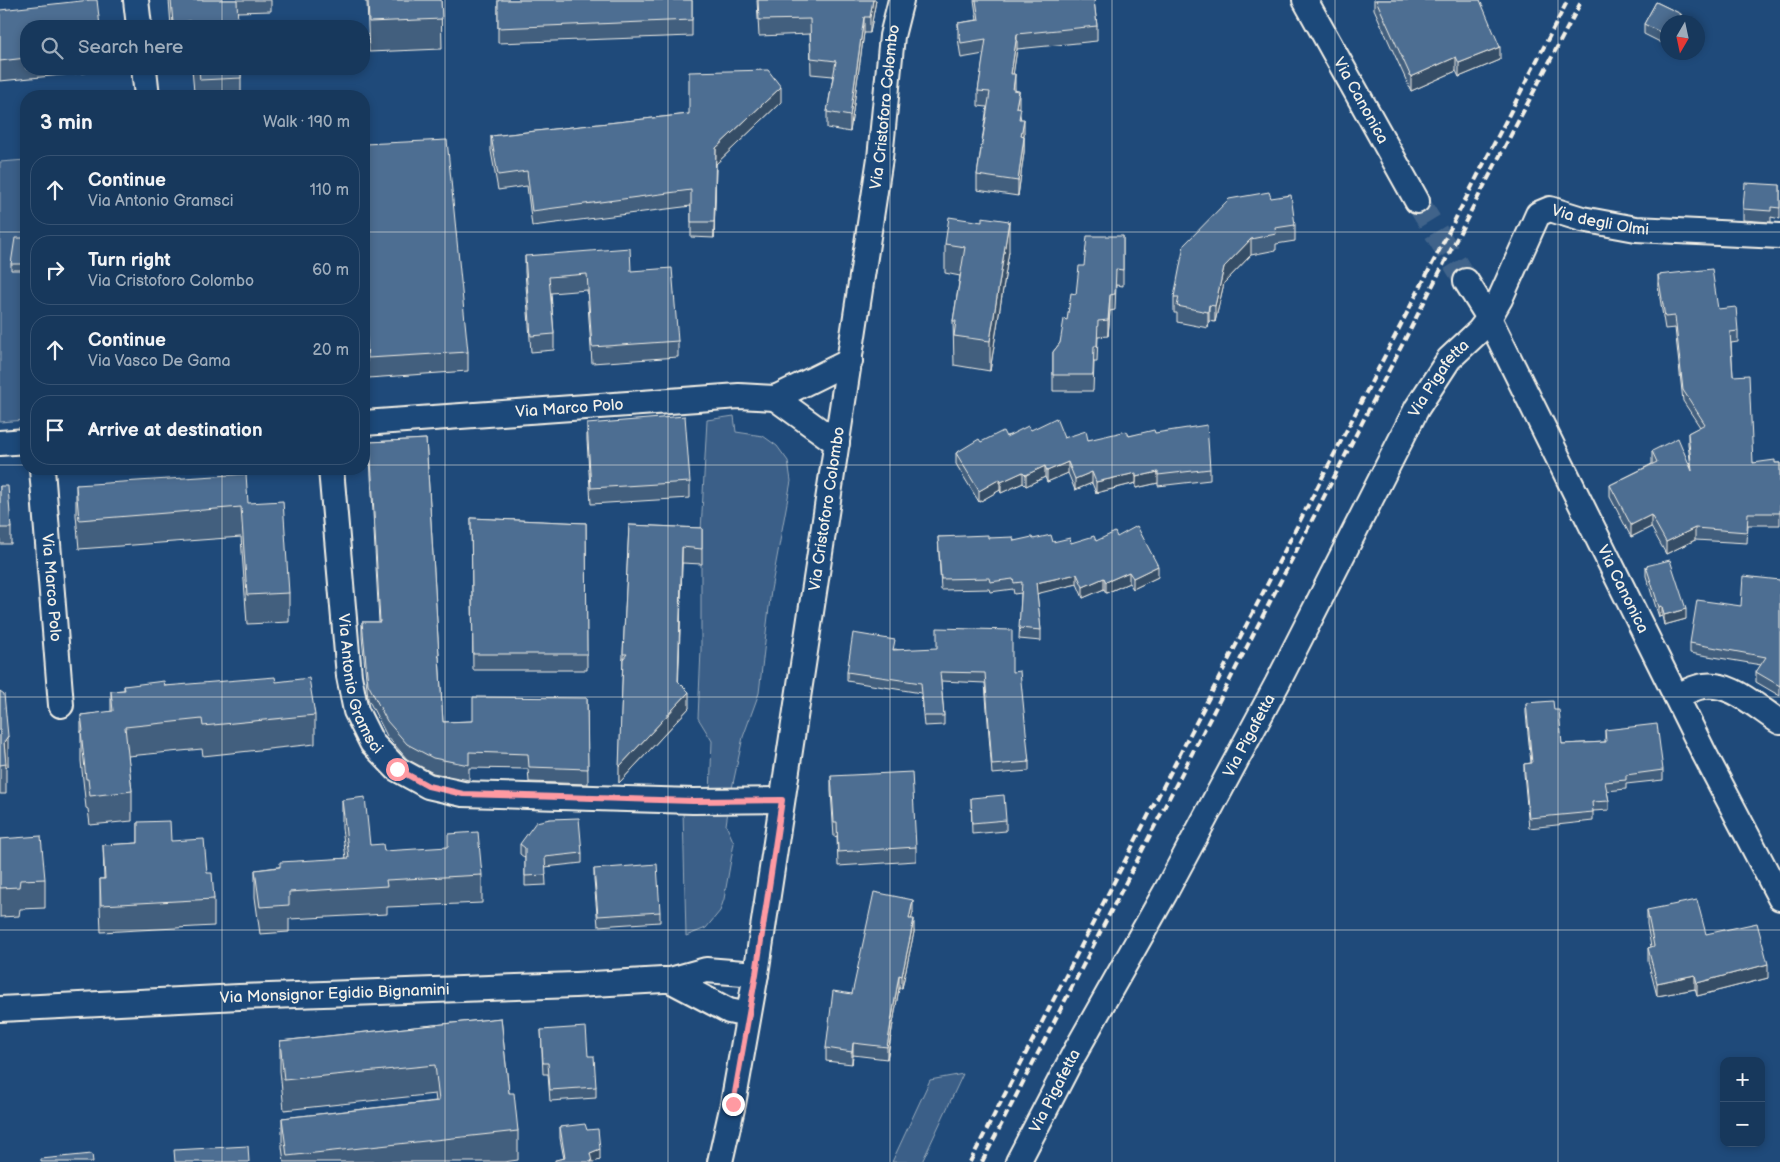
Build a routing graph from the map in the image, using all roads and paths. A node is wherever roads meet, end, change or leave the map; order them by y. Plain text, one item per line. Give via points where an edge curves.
1 (136, 0) edge
2 (900, 0) edge
3 (1305, 0) edge
4 (138, 20) edge
5 (144, 75) edge
6 (146, 90) edge
7 (1417, 201) tunnel mouth
8 (1780, 236) edge
9 (1466, 281) tunnel mouth
10 (1489, 318) junction
11 (850, 361) junction
12 (776, 398) junction
13 (370, 423) edge
14 (20, 441) edge
15 (0, 443) edge
16 (837, 443) junction
17 (42, 475) edge
18 (332, 475) edge
19 (1676, 696) junction
20 (61, 705) dead end
21 (1780, 722) edge
22 (782, 800) junction
23 (1780, 898) edge
24 (756, 974) junction
25 (670, 980) junction
26 (0, 1009) edge
27 (748, 1015) junction
28 (720, 1162) edge
29 (1018, 1162) edge

1 - 4 street
2 - 11 street, Via Cristoforo Colombo via 892,36 880,158
3 - 7 street, Via Canonica
5 - 6 street
8 - 10 street, Via degli Olmi via 1636,229 1550,209 1538,214
9 - 10 street, Via Canonica
10 - 19 street, Via Canonica
10 - 29 street, Via Pigafetta via 1449,359 1417,408 1277,684
11 - 12 street, Via Marco Polo
11 - 16 street, Via Cristoforo Colombo
12 - 13 street, Via Marco Polo via 739,396
12 - 16 street
14 - 15 street
16 - 22 street, Via Cristoforo Colombo
17 - 20 street, Via Marco Polo
18 - 22 street, Via Antonio Gramsci via 349,676 356,712 372,743 397,769 428,786 463,794 693,801
19 - 21 street via 1700,687 1716,686 1738,694
19 - 23 street, Via Canonica
22 - 24 street, Via Cristoforo Colombo
24 - 25 street, Via Monsignor Egidio Bignamini via 706,970
24 - 27 street, Via Cristoforo Colombo
25 - 26 street, Via Monsignor Egidio Bignamini
25 - 27 street via 729,1011
27 - 28 street, Via Cristoforo Colombo

